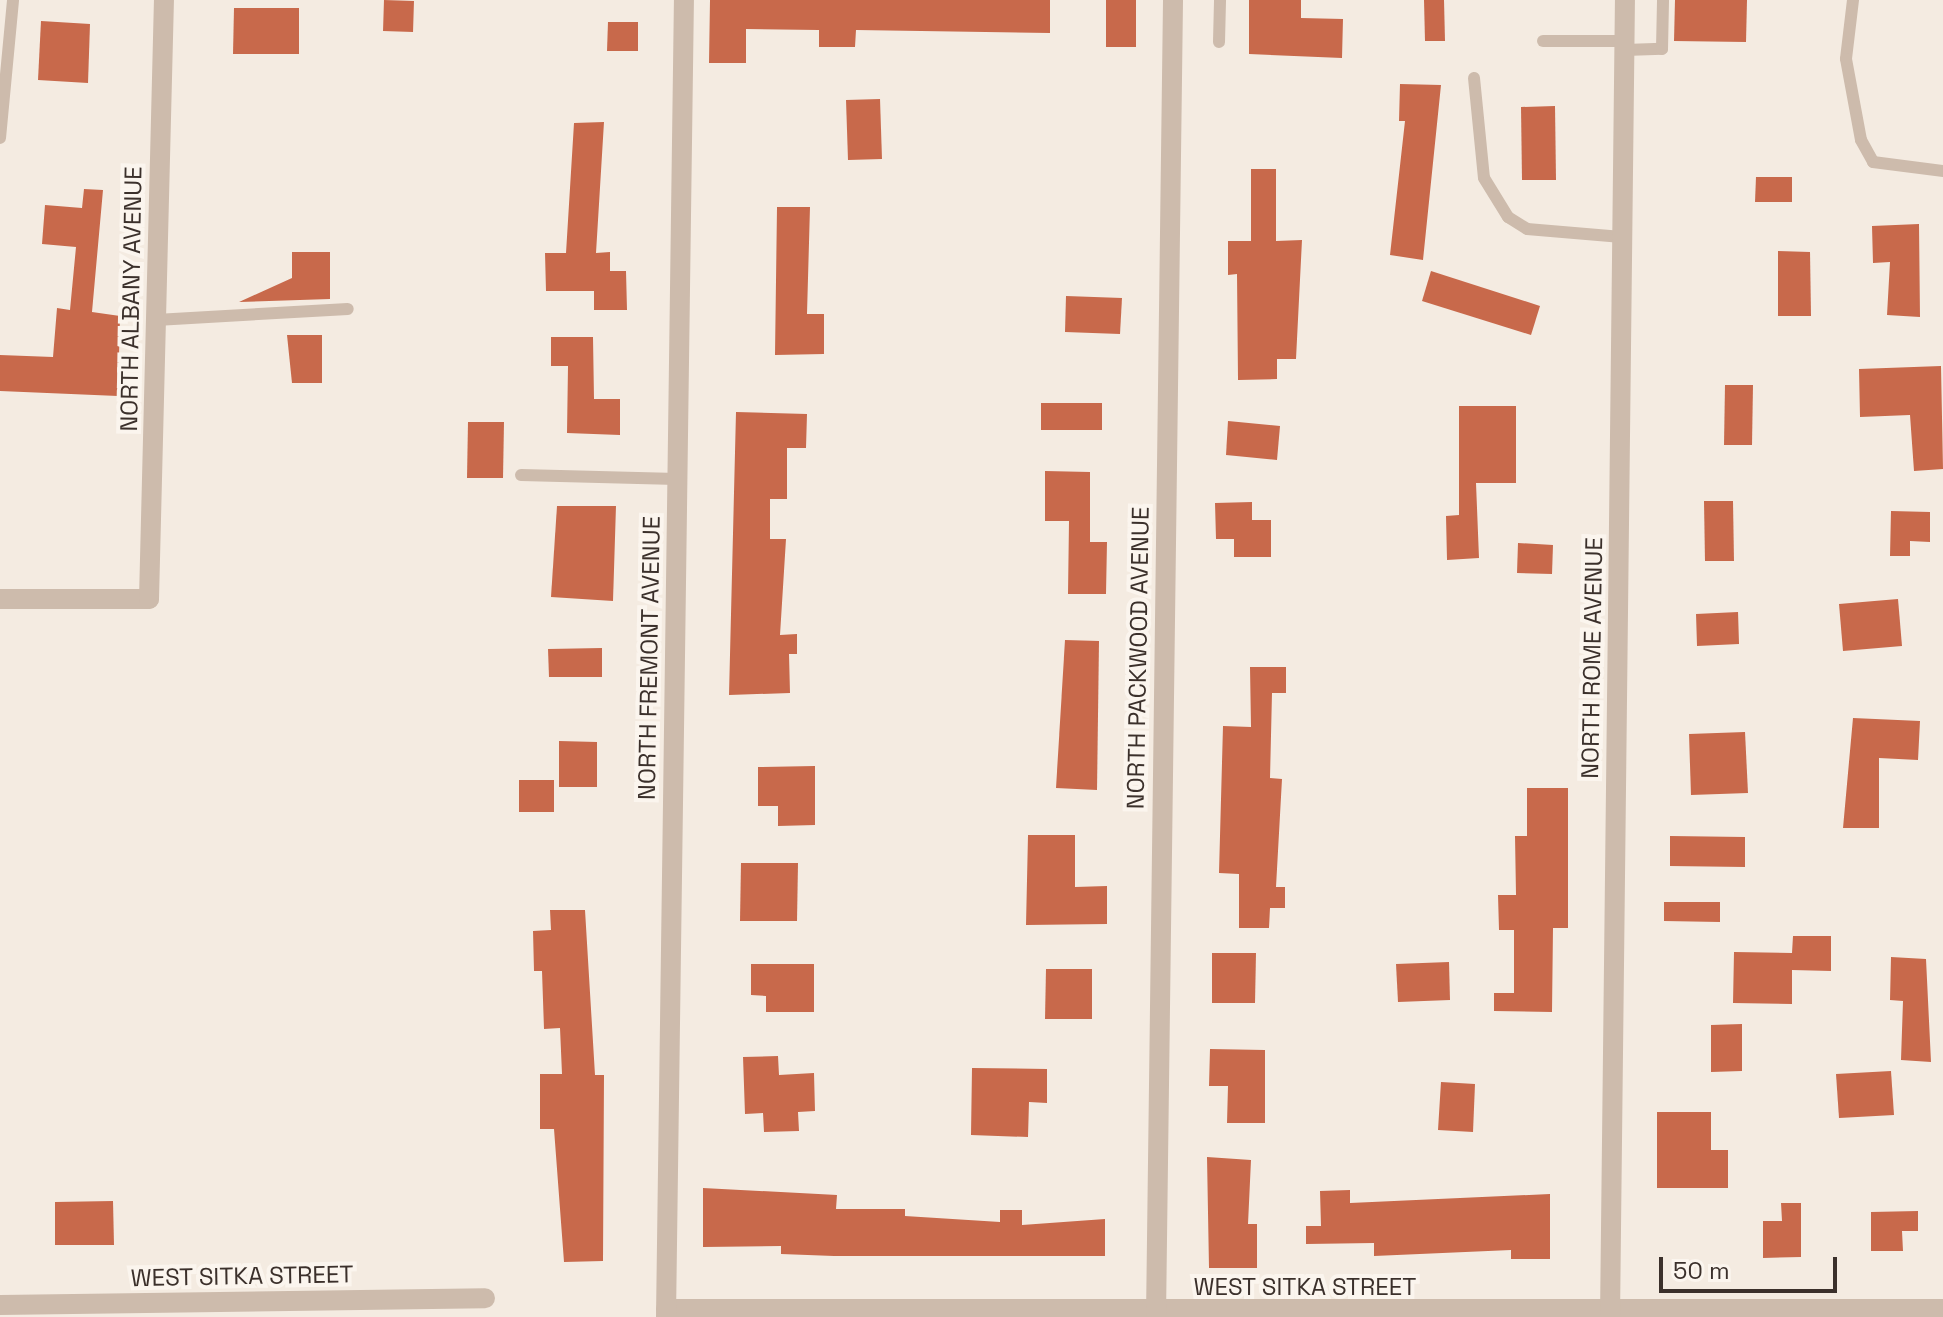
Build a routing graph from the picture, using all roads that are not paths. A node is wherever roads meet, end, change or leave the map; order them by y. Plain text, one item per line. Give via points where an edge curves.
1 (13, 0) edge
2 (164, 0) edge
3 (684, 0) edge
4 (1173, 0) edge
5 (1220, 0) edge
6 (1625, 0) edge
7 (1663, 0) edge
8 (1853, 0) edge
9 (1543, 41) dead end
10 (1219, 42) dead end
11 (1625, 46) junction
12 (1474, 78) dead end
13 (0, 138) edge
14 (1943, 171) edge
15 (1622, 237) junction
16 (348, 309) dead end
17 (156, 320) junction
18 (521, 475) dead end
19 (677, 479) junction
20 (0, 599) edge
21 (485, 1298) dead end
22 (0, 1305) edge
23 (1943, 1309) edge
24 (157, 1311) edge
25 (666, 1313) edge
26 (1610, 1314) edge
27 (1156, 1315) edge

1 - 13 lane
2 - 17 street, NORTH ALBANY AVENUE
3 - 19 street, NORTH FREMONT AVENUE
4 - 27 street, NORTH PACKWOOD AVENUE
5 - 10 lane
6 - 11 street, NORTH ROME AVENUE
7 - 11 lane via 1662,49
8 - 14 lane via 1846,59 1861,140 1873,162
9 - 11 lane
11 - 15 street, NORTH ROME AVENUE
12 - 15 lane via 1484,178 1501,210 1527,229
15 - 26 street, NORTH ROME AVENUE
16 - 17 lane
17 - 20 street, NORTH ALBANY AVENUE via 149,599
18 - 19 lane
19 - 25 street, NORTH FREMONT AVENUE
21 - 24 street, WEST SITKA STREET
22 - 24 street, WEST SITKA STREET
23 - 26 street, WEST SITKA STREET
25 - 27 street, WEST SITKA STREET
26 - 27 street, WEST SITKA STREET

